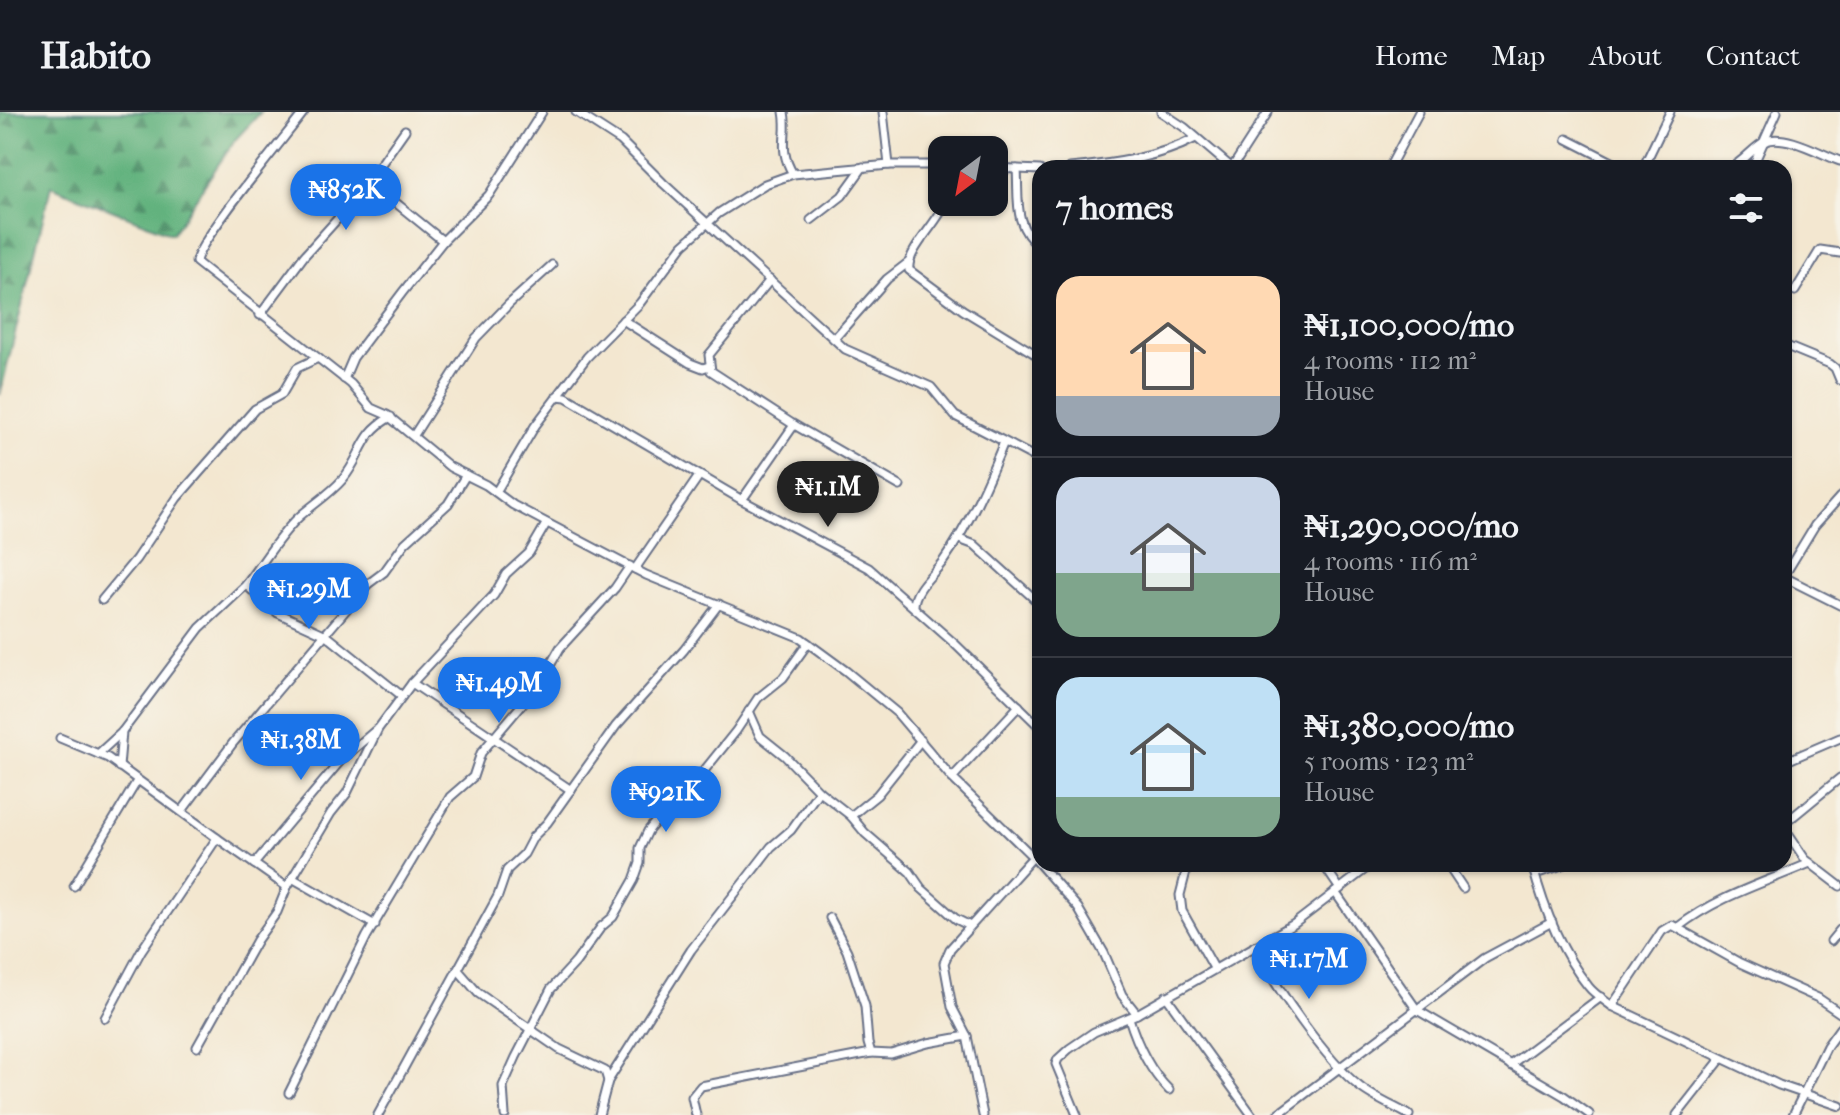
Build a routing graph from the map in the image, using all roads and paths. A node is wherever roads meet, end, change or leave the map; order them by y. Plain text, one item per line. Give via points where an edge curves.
1 (304, 112) edge
2 (542, 112) edge
3 (576, 112) edge
4 (784, 112) edge
5 (883, 112) edge
6 (1161, 112) edge
7 (1268, 112) edge
8 (1419, 112) edge
9 (1670, 112) edge
10 (1777, 112) edge
11 (405, 130) dead end
12 (1196, 138) junction
13 (1567, 139) dead end
14 (1764, 141) junction
15 (1135, 160) edge
16 (1222, 160) edge
17 (1237, 160) edge
18 (1394, 160) edge
19 (1608, 160) edge
20 (1647, 160) edge
21 (1744, 160) edge
22 (1756, 160) edge
23 (1840, 161) edge
24 (889, 165) junction
25 (928, 165) edge
26 (863, 167) junction
27 (1008, 169) edge
28 (1017, 169) junction
29 (1032, 170) edge
30 (793, 174) junction
31 (369, 181) junction
32 (939, 216) edge
33 (811, 220) dead end
34 (706, 222) junction
35 (443, 241) junction
36 (1032, 241) edge
37 (1840, 253) edge
38 (909, 262) junction
39 (552, 265) dead end
40 (770, 280) junction
41 (1795, 291) dead end
42 (260, 315) junction
43 (623, 320) junction
44 (834, 339) junction
45 (1792, 348) edge
46 (1032, 353) edge
47 (318, 358) junction
48 (709, 366) junction
49 (344, 379) junction
50 (1840, 380) edge
51 (565, 393) junction
52 (391, 417) junction
53 (794, 425) junction
54 (414, 435) junction
55 (1004, 442) junction
56 (1032, 456) edge
57 (466, 475) junction
58 (699, 476) junction
59 (900, 486) dead end
60 (496, 492) junction
61 (742, 500) junction
62 (1839, 500) edge
63 (546, 524) junction
64 (959, 539) junction
65 (1792, 563) edge
66 (633, 568) junction
67 (1792, 580) edge
68 (246, 585) junction
69 (1032, 597) edge
70 (102, 600) dead end
71 (911, 601) junction
72 (719, 604) junction
73 (1840, 605) edge
74 (326, 635) junction
75 (808, 643) junction
76 (412, 683) junction
77 (402, 696) junction
78 (1019, 706) junction
79 (749, 711) junction
80 (1032, 719) edge
81 (378, 729) junction
82 (122, 732) junction
83 (60, 738) dead end
84 (1840, 738) edge
85 (492, 739) junction
86 (921, 740) junction
87 (98, 754) junction
88 (1792, 759) edge
89 (119, 767) junction
90 (952, 778) junction
91 (1840, 778) edge
92 (137, 781) junction
93 (571, 790) junction
94 (819, 791) junction
95 (182, 811) junction
96 (851, 816) junction
97 (1792, 819) edge
98 (1792, 837) edge
99 (217, 838) junction
100 (1032, 856) edge
101 (1032, 858) edge
102 (1810, 863) junction
103 (254, 864) junction
104 (1792, 870) edge
105 (1046, 872) edge
106 (1186, 872) edge
107 (1327, 872) edge
108 (1361, 872) edge
109 (1452, 872) edge
110 (1541, 872) edge
111 (1787, 872) edge
112 (1535, 874) joint
113 (292, 878) junction
114 (74, 886) dead end
115 (1840, 886) edge
116 (287, 887) junction
117 (1463, 888) dead end
118 (1337, 890) junction
119 (830, 918) dead end
120 (1552, 922) junction
121 (375, 925) junction
122 (970, 926) junction
123 (1678, 927) junction
124 (1840, 930) edge
125 (1831, 941) dead end
126 (1254, 946) junction
127 (1214, 968) junction
128 (459, 971) junction
129 (1166, 996) junction
130 (1601, 997) junction
131 (1612, 1006) junction
132 (1417, 1010) junction
133 (1840, 1013) edge
134 (1133, 1016) junction
135 (105, 1018) dead end
136 (531, 1028) junction
137 (1840, 1028) edge
138 (967, 1036) junction
139 (197, 1047) dead end
140 (871, 1053) junction
141 (1721, 1059) junction
142 (1510, 1065) junction
143 (1340, 1070) junction
144 (608, 1081) junction
145 (1169, 1090) dead end
146 (289, 1093) dead end
147 (1805, 1095) junction
148 (1840, 1106) edge
149 (1589, 1114) edge
150 (378, 1115) edge
151 (505, 1115) edge
152 (599, 1115) edge
153 (696, 1115) edge
154 (983, 1115) edge
155 (1077, 1115) edge
156 (1252, 1115) edge
157 (1277, 1115) edge
158 (1409, 1115) edge
159 (1677, 1115) edge
160 (1793, 1115) edge

1 - 42 street via 196,254 205,271
2 - 35 street via 489,195
3 - 34 street via 621,141
4 - 30 street via 785,161
5 - 24 street
6 - 12 street
7 - 17 street
8 - 18 street
9 - 20 street
10 - 14 street
11 - 31 street
12 - 15 street
12 - 16 street
13 - 19 street
14 - 21 street
14 - 22 street
14 - 23 street via 1790,140
24 - 25 street
24 - 26 street
26 - 30 street
26 - 33 street via 842,196
27 - 28 street
28 - 29 street
28 - 36 street via 1022,228
30 - 34 street via 765,184
31 - 35 street
31 - 42 street
32 - 38 street
34 - 40 street
34 - 43 street
35 - 49 street via 353,358
37 - 41 street via 1820,250
38 - 44 street
38 - 46 street via 916,278
39 - 54 street via 476,338
40 - 44 street
40 - 48 street via 714,347
42 - 47 street
43 - 48 street via 690,363
43 - 51 street via 587,357
44 - 55 street via 845,349 931,387 955,416
45 - 50 street via 1830,364
47 - 49 street
47 - 70 street via 297,368 282,394 255,409 177,498
48 - 53 street
49 - 52 street via 371,408
51 - 58 street
51 - 60 street via 535,426
52 - 54 street
52 - 68 street via 369,432 344,478 299,517
53 - 59 street
53 - 61 street
54 - 57 street
55 - 56 street
55 - 64 street
57 - 60 street
57 - 74 street via 448,504 405,543
58 - 61 street
58 - 66 street
60 - 63 street
61 - 71 street via 859,562
62 - 65 street via 1815,525
63 - 66 street
63 - 76 street via 494,595
64 - 69 street via 975,545
64 - 71 street
66 - 72 street
66 - 85 street via 560,648 540,683
67 - 73 street
68 - 74 street via 278,613
68 - 82 street via 200,628
71 - 78 street
72 - 75 street
72 - 93 street via 616,726
74 - 77 street
74 - 95 street
75 - 79 street via 783,678
75 - 86 street via 897,713
76 - 77 street
76 - 85 street
77 - 81 street
78 - 80 street
78 - 90 street
79 - 94 street via 760,736
79 - 136 street via 695,782 648,831 634,880 613,917 551,989
81 - 103 street via 342,759
81 - 113 street via 347,793
82 - 87 street
82 - 89 street
83 - 87 street
84 - 88 street
85 - 93 street
85 - 121 street via 473,777 450,797
86 - 90 street
86 - 96 street via 877,795
87 - 89 street
89 - 92 street
90 - 100 street
91 - 97 street
92 - 95 street
92 - 114 street
93 - 128 street via 507,870 501,892
94 - 96 street
94 - 144 street via 691,950
95 - 99 street
96 - 122 street via 921,888
98 - 102 street
99 - 103 street
99 - 135 street via 141,951
101 - 122 street
102 - 104 street
102 - 115 street
103 - 116 street
105 - 134 street via 1078,908
106 - 127 street via 1182,911
107 - 118 street
108 - 118 street
109 - 117 street
110 - 112 street
111 - 123 street via 1733,893
112 - 120 street
113 - 116 street
113 - 121 street
116 - 139 street
118 - 126 street via 1294,924
118 - 132 street
119 - 140 street via 865,1006
120 - 130 street via 1589,987
120 - 132 street via 1485,958
121 - 146 street
122 - 138 street via 944,963 952,1007
123 - 131 street via 1662,931
123 - 133 street
124 - 125 street
126 - 127 street
126 - 143 street
127 - 129 street
128 - 136 street via 478,993
128 - 150 street
129 - 134 street
129 - 156 street
130 - 131 street
130 - 142 street
131 - 141 street
132 - 142 street
132 - 143 street
134 - 145 street via 1135,1040
134 - 155 street via 1094,1032 1058,1059
136 - 144 street via 601,1069
136 - 151 street via 503,1086
137 - 147 street
138 - 140 street via 891,1054
138 - 154 street
140 - 153 street via 701,1086 692,1097
141 - 147 street
141 - 159 street
142 - 149 street
143 - 157 street
143 - 158 street
144 - 152 street
147 - 148 street
147 - 160 street

